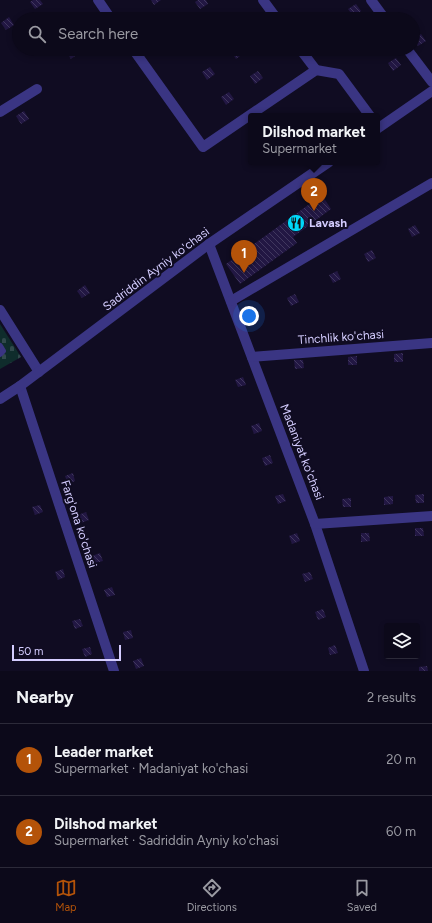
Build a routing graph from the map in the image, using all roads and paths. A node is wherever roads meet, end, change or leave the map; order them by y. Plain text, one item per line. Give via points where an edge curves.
1 (98, 0) edge
2 (263, 0) edge
3 (371, 0) edge
4 (107, 12) edge
5 (272, 12) edge
6 (380, 12) edge
7 (138, 56) edge
8 (305, 56) edge
9 (412, 56) edge
10 (316, 70) junction
11 (432, 82) edge
12 (37, 89) dead end
13 (432, 91) edge
14 (0, 112) edge
15 (253, 113) edge
16 (368, 113) edge
17 (248, 116) edge
18 (380, 127) edge
19 (325, 165) edge
20 (432, 183) edge
21 (209, 244) junction
22 (231, 301) junction
23 (0, 310) edge
24 (432, 343) edge
25 (0, 346) edge
26 (0, 354) edge
27 (252, 357) junction
28 (39, 372) junction
29 (20, 386) junction
30 (0, 399) edge
31 (432, 516) edge
32 (315, 524) junction
33 (114, 671) edge
34 (364, 671) edge

1 - 4 street
2 - 5 street
3 - 6 street
7 - 17 street via 203,147
8 - 10 street
9 - 11 street
10 - 15 street
10 - 16 street via 339,74
12 - 14 street
13 - 18 street
19 - 21 street, Sadriddin Ayniy ko'chasi
20 - 22 street
21 - 22 street, Madaniyat ko'chasi
21 - 28 street, Sadriddin Ayniy ko'chasi
22 - 27 street, Madaniyat ko'chasi
23 - 28 street
24 - 27 street, Tinchlik ko'chasi
25 - 26 lane via 4,351
27 - 32 street, Madaniyat ko'chasi
28 - 29 street, Sadriddin Ayniy ko'chasi
29 - 30 street, Sadriddin Ayniy ko'chasi
29 - 33 street, Farg'ona ko'chasi
31 - 32 street
32 - 34 street, Madaniyat ko'chasi

